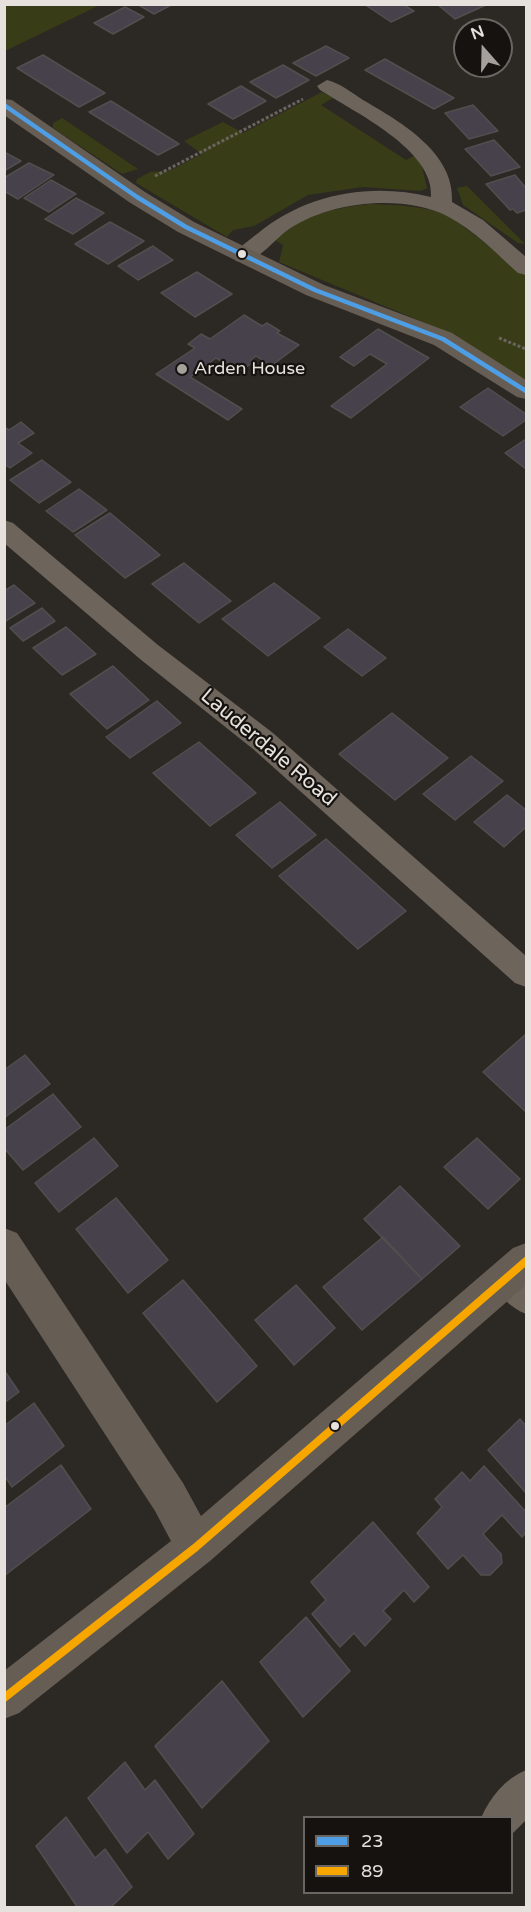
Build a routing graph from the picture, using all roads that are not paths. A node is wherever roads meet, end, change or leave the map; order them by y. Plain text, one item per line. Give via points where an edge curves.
1 (318, 91) road end
2 (373, 93) dead end
3 (353, 103) junction
4 (4, 105) edge
5 (441, 206) junction
6 (244, 256) junction
7 (525, 266) edge
8 (526, 391) edge
9 (4, 529) edge
10 (526, 974) edge
11 (4, 1246) edge
12 (520, 1278) edge
13 (196, 1547) junction
14 (4, 1698) edge
15 (526, 1790) edge
16 (503, 1816) edge

1 - 3 street
2 - 3 street
3 - 5 street via 423,150 440,176 444,198
4 - 6 street via 137,197
5 - 6 street via 407,199 367,199 316,207 279,227
5 - 7 street
6 - 8 street via 315,290 443,339
9 - 10 street, Lauderdale Road via 263,741
11 - 13 street via 169,1497
12 - 13 street
13 - 14 street
15 - 16 street

